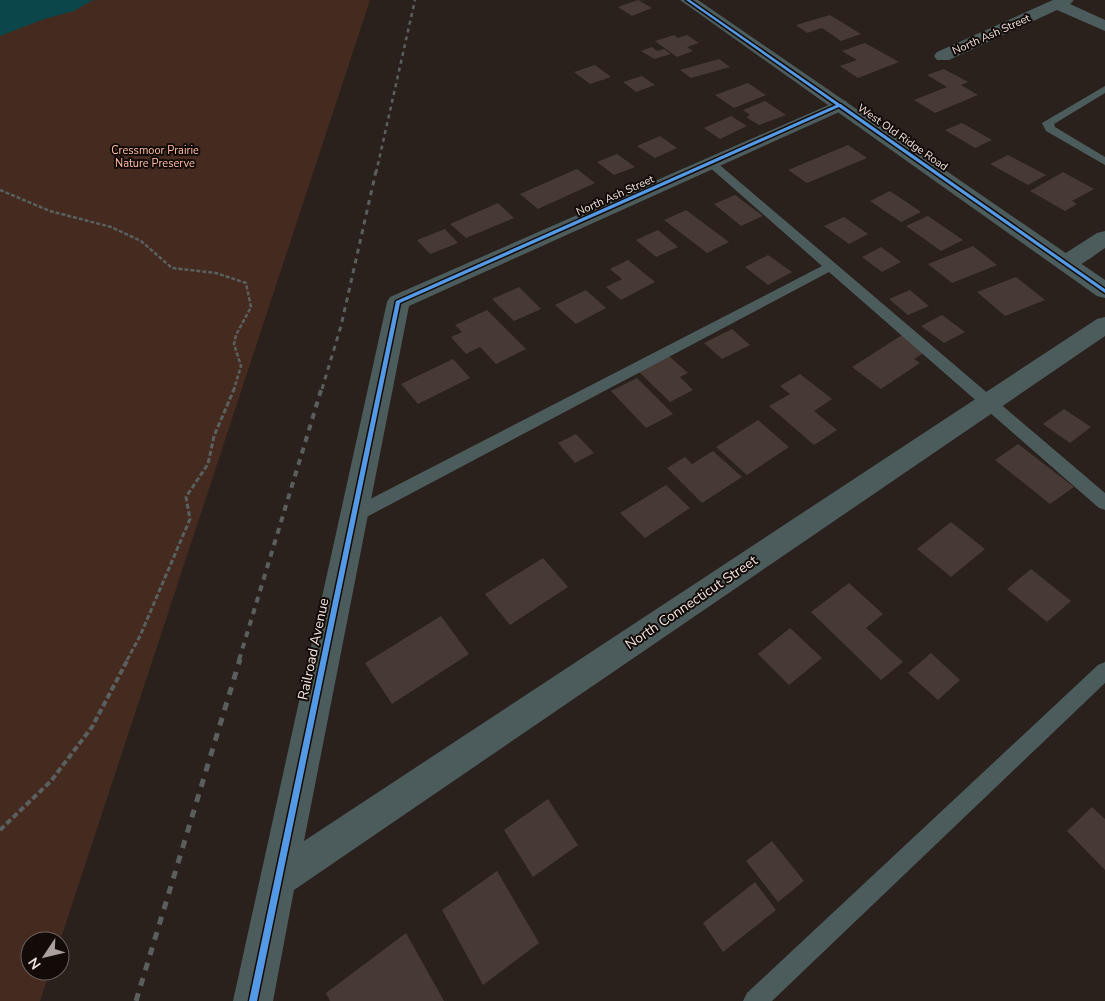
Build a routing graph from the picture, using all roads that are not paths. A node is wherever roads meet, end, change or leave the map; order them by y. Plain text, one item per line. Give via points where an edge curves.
1 (688, 0) edge
2 (1061, 2) edge
3 (1105, 26) edge
4 (942, 56) dead end
5 (1105, 88) edge
6 (840, 105) junction
7 (1105, 162) edge
8 (711, 163) junction
9 (1105, 238) edge
10 (1066, 263) junction
11 (831, 266) junction
12 (1105, 291) edge
13 (398, 302) joint
14 (1105, 325) edge
15 (989, 403) junction
16 (1105, 504) edge
17 (353, 516) junction
18 (1105, 671) edge
19 (277, 880) junction
20 (253, 1001) edge
21 (755, 1001) edge

1 - 6 street, West Old Ridge Road
2 - 3 street
2 - 4 street, North Ash Street
5 - 7 lane via 1048,123 1050,128
6 - 8 street, North Ash Street
6 - 10 street, West Old Ridge Road
8 - 11 lane
8 - 13 street, North Ash Street
9 - 10 street
10 - 12 street, West Old Ridge Road
11 - 15 lane
11 - 17 lane
13 - 17 street, Railroad Avenue
14 - 15 street, North Connecticut Street
15 - 16 lane
15 - 19 street, North Connecticut Street
17 - 19 street, Railroad Avenue
18 - 21 lane
19 - 20 street, Railroad Avenue

